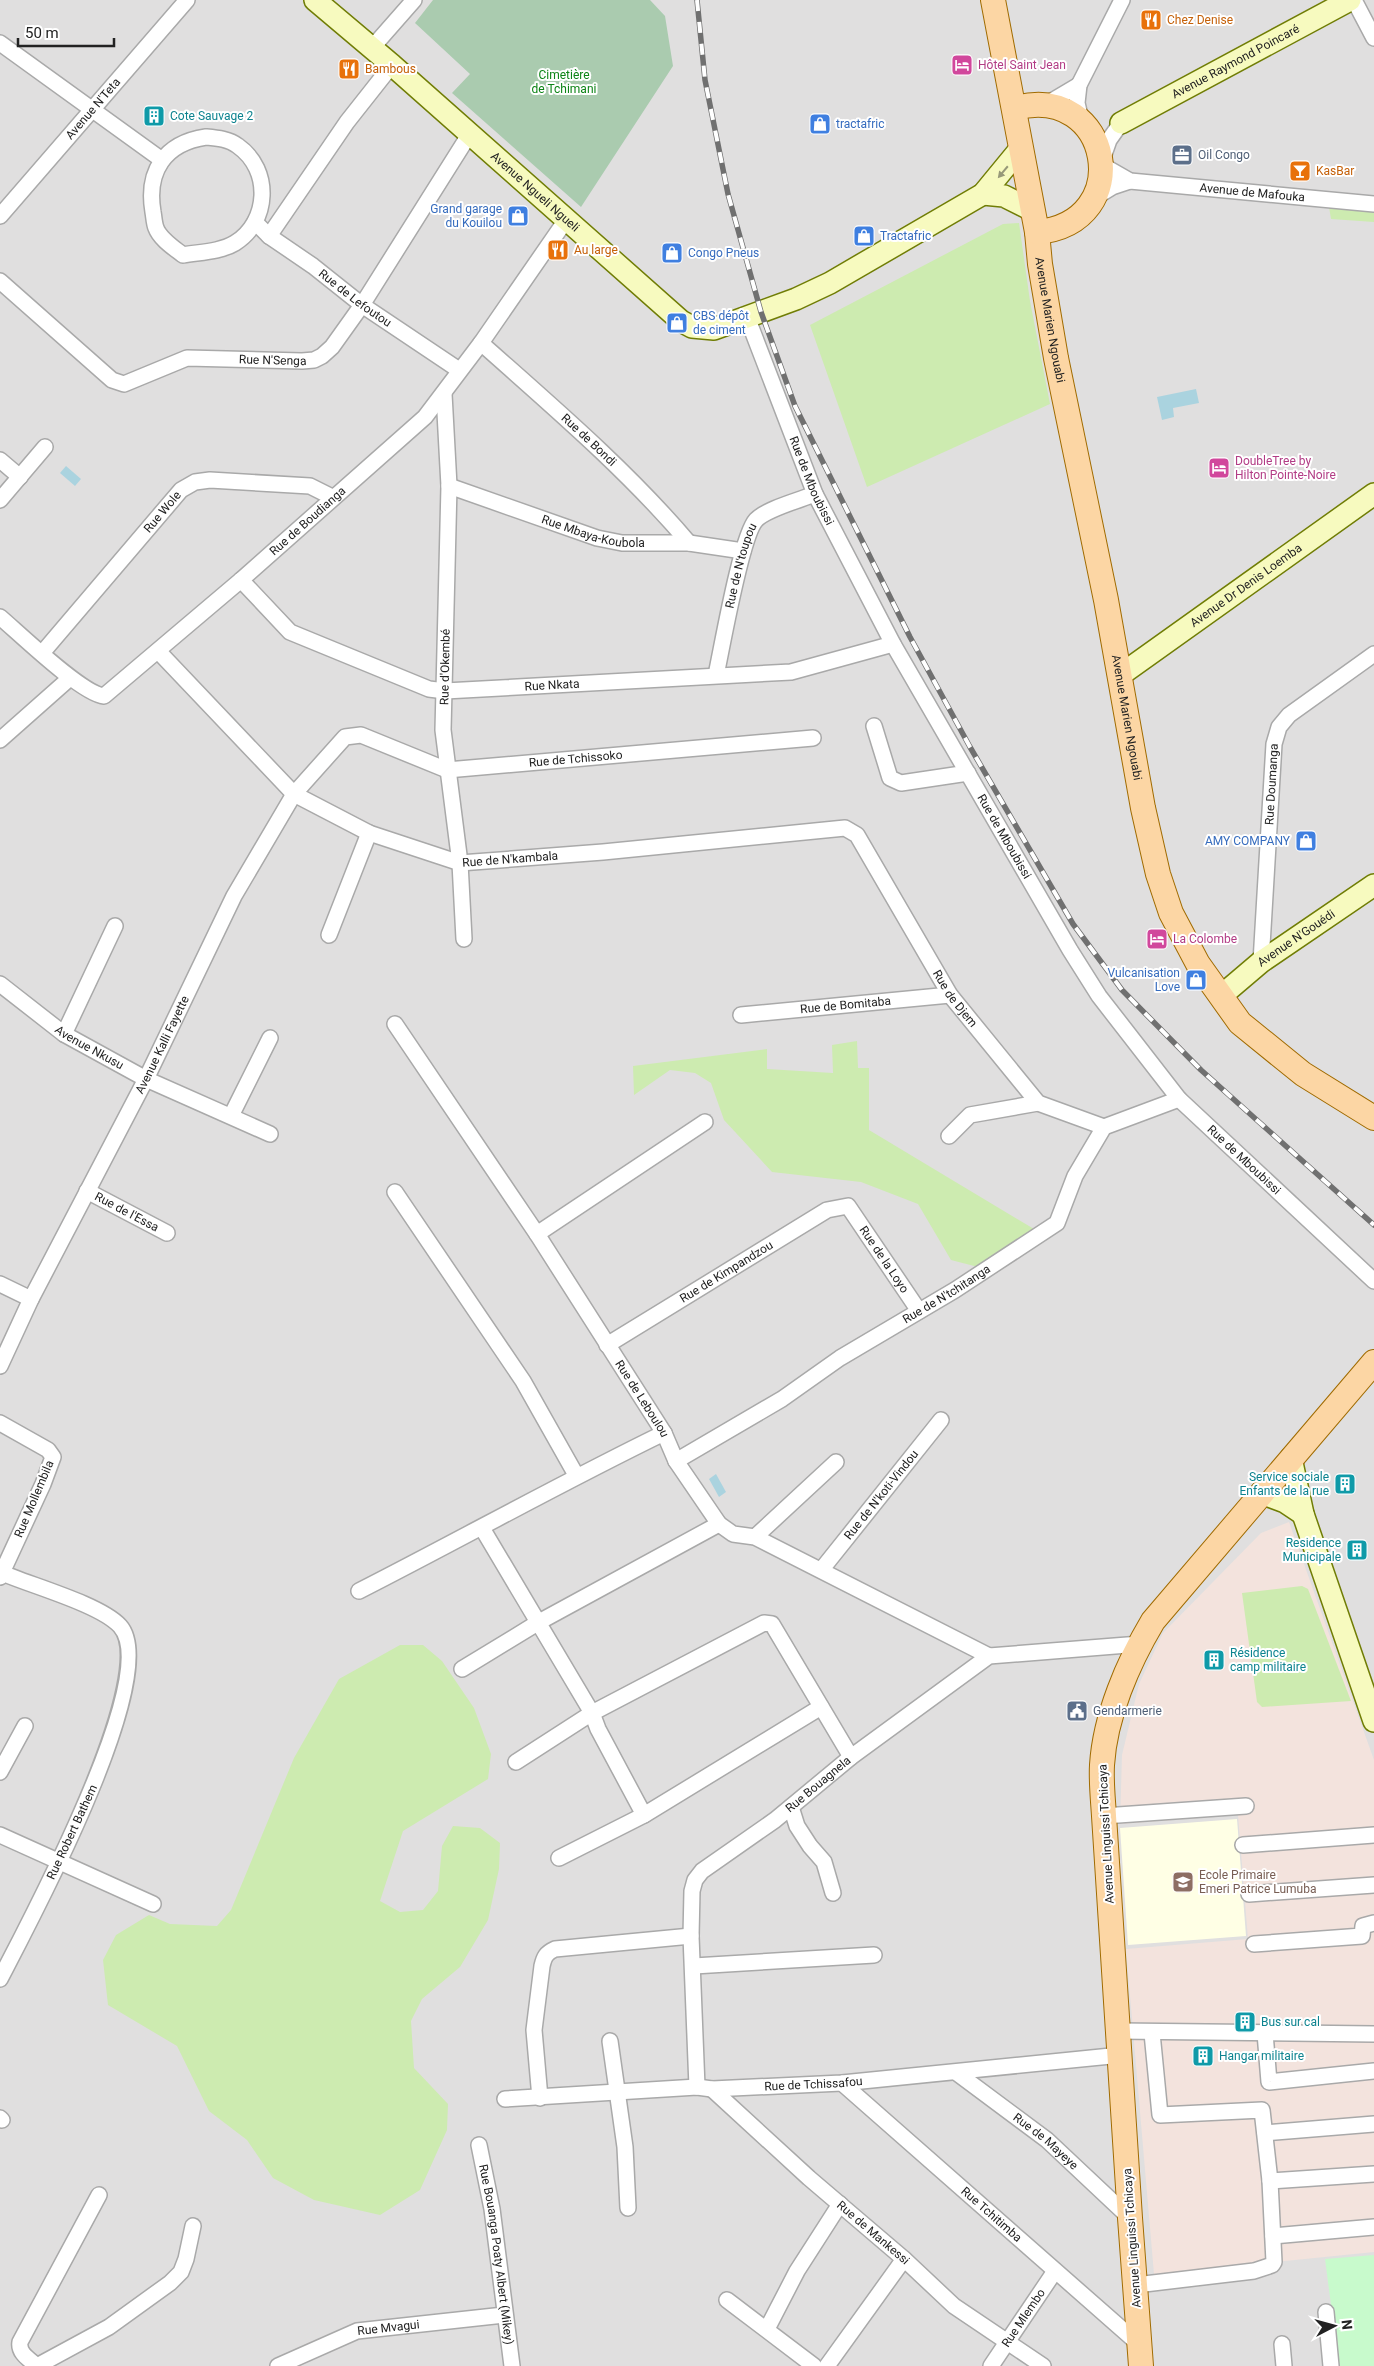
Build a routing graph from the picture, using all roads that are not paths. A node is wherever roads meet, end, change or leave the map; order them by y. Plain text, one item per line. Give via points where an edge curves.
1 (187, 0) edge
2 (315, 0) edge
3 (414, 0) edge
4 (993, 0) edge
5 (1122, 0) edge
6 (1350, 0) edge
7 (1354, 0) edge
8 (1374, 38) edge
9 (0, 43) edge
10 (372, 49) junction
11 (392, 65) junction
12 (1006, 76) junction
13 (1079, 85) junction
14 (1044, 104) junction
15 (1015, 108) junction
16 (93, 111) junction
17 (1121, 123) junction
18 (1084, 124) junction
19 (469, 135) junction
20 (1020, 149) junction
21 (162, 160) junction
22 (1102, 162) junction
23 (1130, 181) junction
24 (983, 194) junction
25 (1094, 198) junction
26 (1374, 204) edge
27 (0, 216) edge
28 (566, 220) junction
29 (1034, 221) junction
30 (255, 222) junction
31 (1062, 227) junction
32 (269, 236) junction
33 (1040, 264) junction
34 (0, 281) edge
35 (362, 305) junction
36 (747, 316) junction
37 (481, 343) junction
38 (460, 370) junction
39 (444, 394) junction
40 (45, 447) dead end
41 (0, 460) edge
42 (20, 477) junction
43 (449, 486) junction
44 (815, 494) junction
45 (1374, 494) edge
46 (332, 497) junction
47 (0, 500) edge
48 (688, 543) junction
49 (743, 551) junction
50 (240, 580) junction
51 (0, 617) edge
52 (893, 644) junction
53 (158, 651) junction
54 (42, 652) junction
55 (1374, 654) edge
56 (716, 675) junction
57 (1119, 676) junction
58 (70, 678) junction
59 (445, 691) junction
60 (874, 726) dead end
61 (345, 737) joint
62 (813, 738) dead end
63 (0, 740) edge
64 (447, 770) junction
65 (968, 773) junction
66 (294, 794) junction
67 (845, 828) joint
68 (369, 833) junction
69 (460, 863) junction
70 (1374, 885) edge
71 (115, 926) dead end
72 (329, 935) dead end
73 (464, 939) dead end
74 (1261, 962) junction
75 (0, 984) edge
76 (950, 995) junction
77 (1221, 996) junction
78 (741, 1015) dead end
79 (395, 1024) dead end
80 (64, 1034) junction
81 (270, 1038) dead end
82 (146, 1078) junction
83 (1178, 1099) junction
84 (1038, 1102) junction
85 (1372, 1113) edge
86 (232, 1116) junction
87 (705, 1122) dead end
88 (1104, 1127) junction
89 (270, 1134) dead end
90 (949, 1136) dead end
91 (87, 1190) junction
92 (395, 1192) dead end
93 (848, 1206) joint
94 (167, 1233) dead end
95 (537, 1234) junction
96 (1374, 1280) edge
97 (0, 1284) edge
98 (31, 1299) junction
99 (919, 1311) junction
100 (607, 1345) junction
101 (1374, 1362) edge
102 (0, 1366) edge
103 (941, 1420) dead end
104 (0, 1423) edge
105 (664, 1432) junction
106 (1291, 1458) junction
107 (676, 1461) junction
108 (836, 1462) dead end
109 (576, 1476) junction
110 (1261, 1493) junction
111 (1303, 1514) junction
112 (719, 1524) junction
113 (482, 1528) junction
114 (755, 1537) junction
115 (822, 1569) junction
116 (1, 1574) edge
117 (359, 1591) dead end
118 (539, 1622) junction
119 (1140, 1644) junction
120 (989, 1656) junction
121 (462, 1668) dead end
122 (821, 1707) junction
123 (592, 1712) junction
124 (1374, 1720) edge
125 (25, 1726) dead end
126 (851, 1757) junction
127 (516, 1762) dead end
128 (0, 1772) edge
129 (1246, 1806) dead end
130 (792, 1807) junction
131 (644, 1815) junction
132 (1104, 1816) junction
133 (0, 1835) edge
134 (1374, 1835) edge
135 (1243, 1845) dead end
136 (560, 1858) dead end
137 (58, 1862) junction
138 (1374, 1885) edge
139 (833, 1893) dead end
140 (1248, 1894) dead end
141 (153, 1904) dead end
142 (1374, 1924) edge
143 (691, 1936) junction
144 (1254, 1944) dead end
145 (874, 1955) dead end
146 (694, 1966) junction
147 (0, 1979) edge
148 (1119, 2031) junction
149 (1152, 2033) junction
150 (1265, 2033) junction
151 (1374, 2034) edge
152 (610, 2042) dead end
153 (1120, 2055) junction
154 (1374, 2072) edge
155 (957, 2073) junction
156 (842, 2083) junction
157 (705, 2088) junction
158 (617, 2094) junction
159 (540, 2098) junction
160 (505, 2099) dead end
161 (1374, 2124) edge
162 (1266, 2133) junction
163 (479, 2145) dead end
164 (1374, 2174) edge
165 (1270, 2181) junction
166 (99, 2195) dead end
167 (840, 2204) junction
168 (628, 2208) dead end
169 (1130, 2218) junction
170 (194, 2226) dead end
171 (1374, 2227) edge
172 (1273, 2236) junction
173 (904, 2259) junction
174 (1055, 2271) junction
175 (1136, 2285) junction
176 (727, 2300) dead end
177 (1326, 2312) dead end
178 (504, 2315) junction
179 (767, 2329) junction
180 (1009, 2342) junction
181 (1282, 2344) dead end
182 (1141, 2355) edge
183 (62, 2360) edge
184 (298, 2362) edge
185 (37, 2366) edge
186 (278, 2366) edge
187 (512, 2366) edge
188 (814, 2366) edge
189 (827, 2366) edge
190 (991, 2366) edge
191 (1043, 2366) edge
192 (1284, 2366) edge
193 (1331, 2366) edge

1 - 16 street, Avenue N'Teta
2 - 10 street, Avenue Ngueli Ngueli
3 - 10 street
4 - 12 main road, Avenue Marien Ngouabi
5 - 13 street
6 - 17 street, Avenue Raymond Poincaré
7 - 8 street
9 - 16 street
10 - 11 street, Avenue Ngueli Ngueli
11 - 19 street, Avenue Ngueli Ngueli
11 - 32 street
12 - 14 main road via 1021,93
12 - 15 main road, Avenue Marien Ngouabi
13 - 14 street
13 - 18 street via 1077,103
14 - 15 main road
14 - 18 main road via 1071,113
15 - 20 main road, Avenue Marien Ngouabi
16 - 21 street
16 - 27 street, Avenue N'Teta
17 - 18 street via 1104,127
17 - 22 street via 1109,140
18 - 22 main road via 1097,142
19 - 28 street, Avenue Ngueli Ngueli
19 - 35 street, Rue N'Senga
20 -> 24 street
20 - 29 main road, Avenue Marien Ngouabi
21 - 30 street via 174,147 189,140 223,139 238,146 251,158 259,172 262,198
21 - 30 street via 153,179 151,200 156,228 168,244 183,255 219,250 234,244
22 - 23 street
22 - 25 main road
23 - 25 street
23 - 26 street, Avenue de Mafouka
24 - 29 street via 1004,196
24 - 36 street, Avenue Ngueli Ngueli via 830,283
25 - 31 main road via 1086,210
28 - 36 street, Avenue Ngueli Ngueli via 681,321 692,327 714,329
28 - 37 street, Rue de Boudianga
29 - 31 main road
29 - 33 main road, Avenue Marien Ngouabi
30 - 32 street, Rue de Lefoutou
31 - 33 main road via 1049,243
32 - 35 street, Rue de Lefoutou
33 - 57 main road, Avenue Marien Ngouabi
34 - 35 street, Rue N'Senga via 112,380 124,384 187,358 314,360 332,347
35 - 38 street, Rue de Lefoutou
36 - 44 street, Rue de Mboubissi
37 - 38 street, Rue de Boudianga
37 - 48 street, Rue de Bondi via 591,443 664,514
38 - 39 street, Rue de Boudianga
39 - 43 street, Rue d'Okembé
39 - 46 street, Rue de Boudianga via 414,428
40 - 42 street
41 - 42 street
42 - 47 street
43 - 48 street, Rue Mbaya-Koubola via 597,538 622,543
43 - 59 street, Rue d'Okembé
44 - 49 street, Rue de N'toupou via 757,519
44 - 52 street, Rue de Mboubissi
45 - 57 street, Avenue Dr Denis Loemba
46 - 50 street, Rue de Boudianga
46 - 54 street, Rue Wole via 310,486 210,480 195,482 181,490
48 - 49 street, Rue Mbaya-Koubola
49 - 56 street, Rue de N'toupou
50 - 53 street, Rue de Boudianga
50 - 59 street, Rue Nkata via 290,632 429,689
51 - 54 street, Rue de Boudianga
52 - 56 street, Rue Nkata via 791,672
52 - 65 street, Rue de Mboubissi
53 - 58 street, Rue de Boudianga via 104,696
53 - 66 street, Rue de N'kambala
54 - 58 street, Rue de Boudianga
55 - 74 street, Rue Doumanga via 1289,715 1279,727 1274,744
56 - 59 street, Rue Nkata
57 - 77 main road, Avenue Marien Ngouabi via 1158,874 1171,913 1198,964
58 - 63 street
59 - 64 street, Rue d'Okembé via 443,730
60 - 65 street via 890,778 894,781 901,783
61 - 64 street, Rue de Tchissoko via 361,735
61 - 66 street, Avenue Kalli Fayette
62 - 64 street, Rue de Tchissoko
64 - 69 street, Rue d'Okembé
65 - 83 street, Rue de Mboubissi via 1099,996
66 - 68 street, Rue de N'kambala
66 - 82 street, Avenue Kalli Fayette via 234,896
67 - 69 street, Rue de N'kambala
67 - 76 street, Rue de Djem via 857,835
68 - 69 street, Rue de N'kambala
68 - 72 street
69 - 73 street, Rue d'Okembé
70 - 74 street, Avenue N'Gouédi
71 - 80 street
74 - 77 street, Avenue N'Gouédi
75 - 80 street, Avenue Nkusu
76 - 78 street, Rue de Bomitaba
76 - 84 street, Rue de Djem
77 - 85 main road, Avenue Marien Ngouabi via 1240,1023 1303,1074
79 - 95 street, Rue de Leboulou
80 - 82 street, Avenue Nkusu
81 - 86 street
82 - 86 street, Avenue Nkusu
82 - 91 street, Avenue Kalli Fayette
83 - 88 street
83 - 96 street, Rue de Mboubissi
84 - 88 street, Rue de Djem
84 - 90 street via 970,1115
86 - 89 street, Avenue Nkusu
87 - 95 street
88 - 99 street, Rue de N'tchitanga via 1075,1176 1057,1223
91 - 94 street, Rue de l'Essa
91 - 98 street, Avenue Kalli Fayette
92 - 109 street via 523,1381
93 - 99 street, Rue de la Loyo
93 - 100 street, Rue de Kimpandzou via 827,1210
95 - 100 street, Rue de Leboulou
97 - 98 street
98 - 102 street, Avenue Kalli Fayette
99 - 107 street, Rue de N'tchitanga via 840,1358 782,1399
100 - 105 street, Rue de Leboulou
101 - 106 main road, Avenue Linguissi Tchicaya
103 - 115 street, Rue de N'koti-Vindou
104 - 116 street, Rue Mollembila via 48,1450 53,1457
105 - 107 street, Rue de Leboulou
105 - 109 street
106 - 110 main road, Avenue Linguissi Tchicaya
106 - 111 street
107 - 112 street, Rue de Leboulou
108 - 114 street
109 - 113 street
110 - 111 street via 1285,1502
110 - 119 main road, Avenue Linguissi Tchicaya via 1159,1614
111 - 124 street
112 - 114 street, Rue de Leboulou via 733,1534
112 - 118 street
113 - 117 street
113 - 118 street
114 - 115 street, Rue de Leboulou
115 - 120 street, Rue de Leboulou
116 - 137 street, Rue Robert Bathem via 23,1579 107,1616 121,1627 126,1638 129,1655 115,1729 96,1781
118 - 121 street
118 - 123 street
119 - 120 street
119 - 132 main road, Avenue Linguissi Tchicaya via 1106,1734 1101,1767
120 - 126 street, Rue Bouagnela
122 - 123 street via 769,1622
122 - 126 street
122 - 131 street
123 - 127 street
123 - 131 street
125 - 128 street
126 - 130 street, Rue Bouagnela
129 - 132 street
130 - 139 street via 798,1826 824,1862
130 - 143 street, Rue Bouagnela via 702,1871 692,1891
131 - 136 street
132 - 148 main road, Avenue Linguissi Tchicaya
133 - 137 street
134 - 135 street
137 - 141 street
137 - 147 street, Rue Robert Bathem
138 - 140 street
142 - 144 street via 1364,1926 1362,1936
143 - 146 street, Rue Bouagnela
143 - 159 street via 548,1952 542,1966 534,2030
145 - 146 street
146 - 157 street, Rue Bouagnela
148 - 149 street
148 - 153 main road, Avenue Linguissi Tchicaya
149 - 150 street
149 - 162 street via 1160,2115 1262,2110
150 - 151 street
150 - 154 street via 1269,2082
152 - 158 street
153 - 155 street, Rue de Tchissafou
153 - 169 main road, Avenue Linguissi Tchicaya
155 - 156 street, Rue de Tchissafou
155 - 169 street, Rue de Mayeye via 1047,2140
156 - 157 street, Rue de Tchissafou
156 - 174 street, Rue Tchitimba
157 - 158 street, Rue de Tchissafou
157 - 167 street, Rue de Mankessi
158 - 159 street, Rue de Tchissafou
158 - 168 street via 625,2147
159 - 160 street, Rue de Tchissafou
161 - 162 street
162 - 165 street
163 - 178 street, Rue Bouanga Poaty Albert (Mikey) via 492,2209
164 - 165 street
165 - 172 street
166 - 185 street via 20,2342 23,2354
167 - 173 street, Rue de Mankessi
167 - 179 street via 797,2271
169 - 175 main road, Avenue Linguissi Tchicaya
170 - 183 street via 181,2272
171 - 172 street
172 - 175 street via 1274,2262 1267,2268
173 - 180 street, Rue de Mankessi via 954,2306
173 - 189 street
174 - 180 street, Rue Mlembo
174 - 182 street, Rue Tchitimba
175 - 182 main road, Avenue Linguissi Tchicaya
176 - 179 street
177 - 193 street
178 - 184 street, Rue Mvagui via 357,2331
178 - 187 street, Rue Bouanga Poaty Albert (Mikey)
179 - 188 street
180 - 190 street, Rue Mlembo
180 - 191 street, Rue de Mankessi
181 - 192 street
183 - 185 street
184 - 186 street, Rue Mvagui

